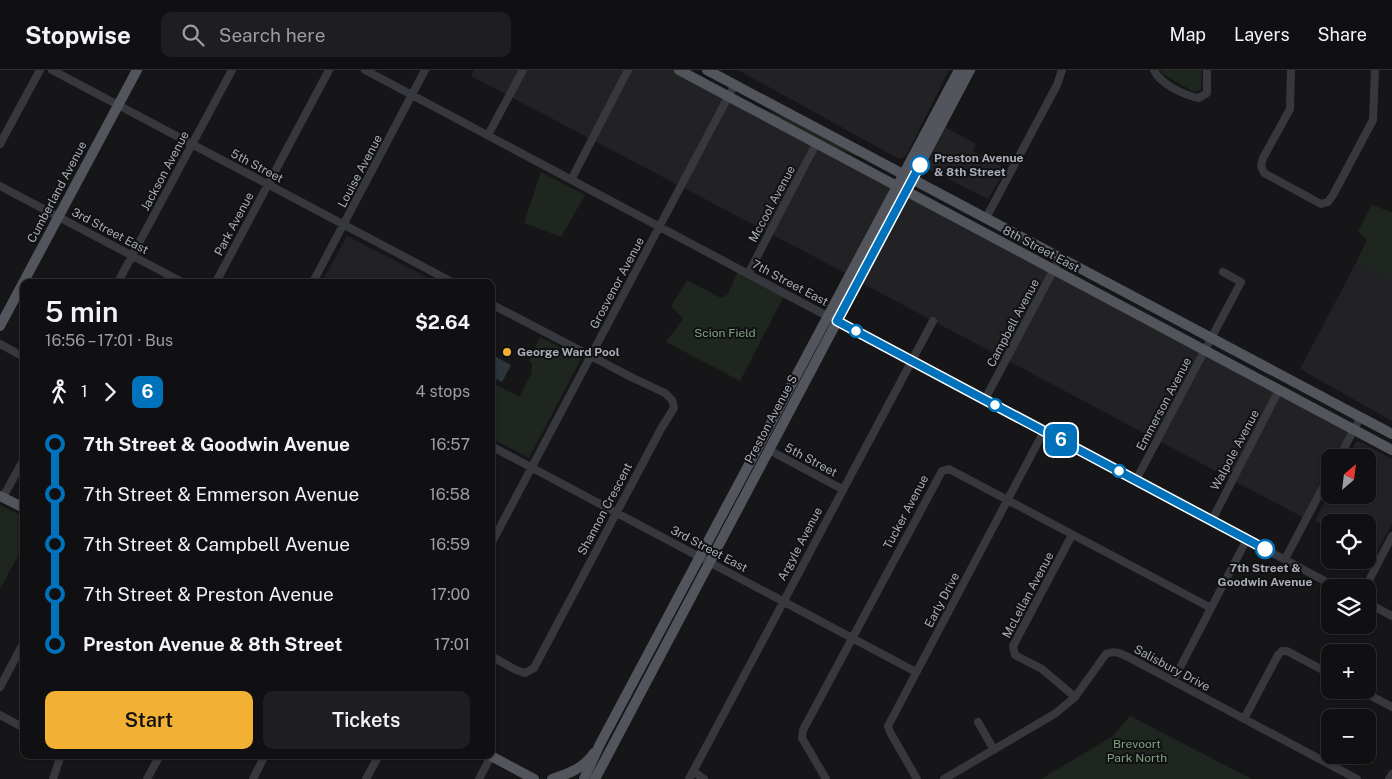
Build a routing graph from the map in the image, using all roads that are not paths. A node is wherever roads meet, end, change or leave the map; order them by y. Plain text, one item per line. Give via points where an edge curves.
1 (40, 70) edge
2 (52, 70) edge
3 (137, 70) edge
4 (232, 70) edge
5 (329, 70) edge
6 (364, 70) edge
7 (425, 70) edge
8 (523, 70) edge
9 (628, 70) edge
10 (679, 70) edge
11 (707, 70) edge
12 (959, 70) edge
13 (970, 70) edge
14 (1062, 70) edge
15 (1154, 70) edge
16 (1207, 70) edge
17 (1291, 70) edge
18 (1375, 70) edge
19 (734, 84) junction
20 (412, 95) junction
21 (728, 96) junction
22 (118, 105) junction
23 (488, 135) junction
24 (0, 144) edge
25 (816, 144) junction
26 (192, 145) junction
27 (908, 177) junction
28 (571, 180) junction
29 (268, 185) junction
30 (0, 186) edge
31 (901, 188) junction
32 (58, 217) junction
33 (986, 218) junction
34 (344, 225) junction
35 (659, 227) junction
36 (132, 256) junction
37 (1060, 258) junction
38 (1054, 269) junction
39 (1223, 272) dead end
40 (748, 274) junction
41 (25, 279) edge
42 (120, 279) edge
43 (176, 279) edge
44 (218, 279) edge
45 (315, 279) edge
46 (446, 279) edge
47 (20, 288) edge
48 (495, 306) edge
49 (832, 318) junction
50 (933, 321) dead end
51 (0, 326) edge
52 (1212, 339) junction
53 (0, 344) edge
54 (1206, 350) junction
55 (20, 354) edge
56 (591, 356) junction
57 (912, 361) junction
58 (1279, 390) junction
59 (985, 399) junction
60 (1360, 418) junction
61 (1354, 429) junction
62 (1044, 431) junction
63 (1392, 434) edge
64 (495, 448) edge
65 (1344, 449) edge
66 (769, 450) junction
67 (1392, 450) edge
68 (20, 466) edge
69 (532, 468) junction
70 (1136, 480) junction
71 (842, 489) junction
72 (1321, 491) edge
73 (2, 496) edge
74 (1008, 500) junction
75 (20, 506) edge
76 (616, 512) junction
77 (1212, 520) junction
78 (1072, 534) junction
79 (1392, 536) edge
80 (495, 537) edge
81 (1247, 539) junction
82 (1285, 559) junction
83 (704, 560) junction
84 (1322, 579) edge
85 (1370, 579) edge
86 (783, 601) junction
87 (1376, 607) edge
88 (1212, 608) junction
89 (1392, 616) edge
90 (852, 638) junction
91 (20, 650) edge
92 (495, 658) edge
93 (1321, 669) edge
94 (916, 672) junction
95 (1173, 681) junction
96 (0, 687) edge
97 (1075, 697) junction
98 (1376, 698) edge
99 (1392, 707) edge
100 (0, 715) edge
101 (1244, 719) junction
102 (978, 722) dead end
103 (20, 726) edge
104 (600, 744) junction
105 (994, 750) junction
106 (60, 759) edge
107 (158, 759) edge
108 (263, 759) edge
109 (377, 759) edge
110 (489, 759) edge
111 (495, 759) edge
112 (693, 771) junction
113 (1392, 774) edge
114 (530, 777) edge
115 (53, 779) edge
116 (147, 779) edge
117 (252, 779) edge
118 (366, 779) edge
119 (479, 779) edge
120 (551, 779) edge
121 (584, 779) edge
122 (594, 779) edge
123 (689, 779) edge
124 (704, 779) edge
125 (826, 779) edge
126 (917, 779) edge
127 (944, 779) edge
128 (1357, 779) edge
129 (1389, 779) edge

1 - 24 street
2 - 22 street, 5th Street
3 - 22 main road, Cumberland Avenue
4 - 26 street, Jackson Avenue
5 - 29 street, Park Avenue
6 - 20 street, 7th Street East
7 - 20 street, Louise Avenue
8 - 23 street
9 - 28 street
10 - 21 main road, 8th Street East
11 - 19 main road, 8th Street East
12 - 27 main road, Preston Avenue S
13 - 27 main road, Preston Avenue S
14 - 33 street via 1057,86
15 - 16 street via 1159,80 1199,98 1207,94
17 - 18 street via 1290,109 1261,166 1264,173 1321,204 1328,202 1334,194 1373,120
19 - 21 street, Grosvenor Avenue
19 - 27 main road, 8th Street East
20 - 23 street, 7th Street East
20 - 34 street, Louise Avenue
21 - 25 main road, 8th Street East
21 - 35 street, Grosvenor Avenue
22 - 26 street, 5th Street
22 - 32 main road, Cumberland Avenue
23 - 28 street, 7th Street East
25 - 31 main road, 8th Street East
25 - 40 street, Mccool Avenue
26 - 29 street, 5th Street
26 - 36 street, Jackson Avenue
27 - 31 main road, Preston Avenue S
27 - 33 main road, 8th Street East
28 - 35 street, 7th Street East
29 - 34 street, 5th Street
29 - 44 street, Park Avenue
30 - 32 street, 3rd Street East
31 - 38 main road, 8th Street East
31 - 49 main road, Preston Avenue S
32 - 36 street, 3rd Street East
32 - 41 main road, Cumberland Avenue
33 - 37 main road, 8th Street East
34 - 45 street, Louise Avenue
34 - 46 street, 5th Street
35 - 40 street, 7th Street East
35 - 56 street, Grosvenor Avenue
36 - 42 street, Jackson Avenue
36 - 43 street, 3rd Street East
37 - 38 street, Campbell Avenue
37 - 52 main road, 8th Street East
38 - 54 main road, 8th Street East
38 - 59 street, Campbell Avenue
39 - 52 street, Emmerson Avenue via 1242,282
40 - 49 street, 7th Street East
47 - 51 main road, Cumberland Avenue
48 - 56 street
49 - 57 street, 7th Street East
49 - 66 main road, Preston Avenue S
49 - 83 main road, Preston Avenue S
50 - 57 street, Argyle Avenue
52 - 54 street, Emmerson Avenue
52 - 60 main road, 8th Street East
53 - 55 street
54 - 58 main road, 8th Street East
54 - 70 street, Emmerson Avenue
56 - 69 street, Grosvenor Avenue
56 - 76 street, Shannon Crescent via 665,393 674,408
57 - 59 street, 7th Street East
57 - 71 street, Argyle Avenue
58 - 61 main road, 8th Street East
58 - 77 street, Walpole Avenue
59 - 62 street, 7th Street East
60 - 61 street
60 - 63 main road, 8th Street East
61 - 65 street
61 - 67 main road, 8th Street East
62 - 70 street, 7th Street East
62 - 74 street, Early Drive
64 - 69 street, 3rd Street East
66 - 71 street, 5th Street
66 - 83 main road, Preston Avenue S
68 - 73 street
69 - 76 street, 3rd Street East
69 - 80 street, Grosvenor Avenue
70 - 77 street, 7th Street East
71 - 86 street, Argyle Avenue
72 - 82 street
73 - 75 main road
74 - 78 street, Tucker Avenue
74 - 90 street, Tucker Avenue via 949,469 942,471
74 - 94 street, Early Drive
76 - 83 street, 3rd Street East
76 - 92 street, Shannon Crescent via 534,668 524,673
77 - 81 street, 7th Street East
78 - 88 street, Tucker Avenue
78 - 97 street, McLellan Avenue via 1013,646 1016,655 1052,676
79 - 85 street
81 - 82 street, 7th Street East
81 - 88 street
82 - 84 street, 7th Street East
83 - 86 street, 3rd Street East
83 - 104 main road, Preston Avenue S
83 - 122 main road, Preston Avenue S
86 - 90 street, 3rd Street East
86 - 112 street, Argyle Avenue
87 - 89 street
88 - 95 street
90 - 94 street, 3rd Street East
90 - 125 street, Tucker Avenue via 803,730 802,738
91 - 96 street
93 - 101 street via 1287,651 1282,652
94 - 126 street, Early Drive via 888,726
95 - 97 street, Salisbury Drive via 1112,651 1106,654
95 - 101 street, Salisbury Drive
97 - 105 street, Salisbury Drive via 1056,713
98 - 99 street
100 - 103 street
101 - 128 street, Salisbury Drive
102 - 105 street
104 - 120 main road via 590,758 572,773
104 - 121 main road, Preston Avenue S
105 - 127 street, Salisbury Drive
106 - 115 street
107 - 116 street
108 - 117 street
109 - 118 street
110 - 119 street
111 - 114 main road
112 - 123 street, Argyle Avenue
112 - 124 street
113 - 129 street
114 - 120 main road

